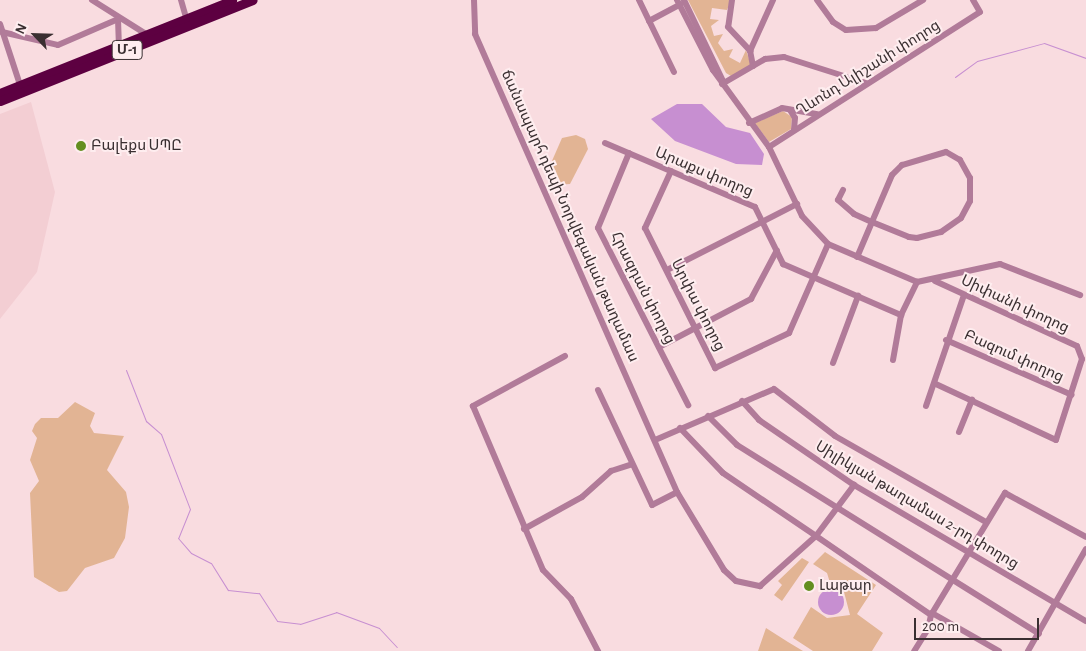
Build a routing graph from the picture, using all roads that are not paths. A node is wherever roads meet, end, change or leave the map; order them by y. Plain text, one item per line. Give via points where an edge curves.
1 (92, 0) edge
2 (181, 0) edge
3 (232, 0) edge
4 (253, 0) edge
5 (474, 0) edge
6 (640, 0) edge
7 (732, 0) edge
8 (773, 0) edge
9 (817, 0) edge
10 (923, 0) edge
11 (973, 0) edge
12 (681, 2) edge
13 (186, 18) junction
14 (118, 19) junction
15 (649, 21) junction
16 (0, 24) edge
17 (2, 32) junction
18 (146, 34) junction
19 (119, 45) junction
20 (750, 51) junction
21 (753, 66) junction
22 (674, 72) dead end
23 (866, 83) junction
24 (20, 85) junction
25 (724, 85) junction
26 (0, 93) edge
27 (0, 101) edge
28 (790, 110) junction
29 (817, 114) junction
30 (749, 123) junction
31 (794, 130) junction
32 (605, 143) dead end
33 (769, 147) junction
34 (629, 153) junction
35 (671, 171) junction
36 (843, 190) dead end
37 (797, 204) junction
38 (762, 221) junction
39 (872, 222) junction
40 (828, 244) junction
41 (777, 250) junction
42 (857, 257) junction
43 (667, 270) junction
44 (814, 278) junction
45 (935, 281) junction
46 (917, 282) junction
47 (964, 295) junction
48 (1080, 295) dead end
49 (858, 296) junction
50 (901, 315) junction
51 (696, 329) junction
52 (946, 340) junction
53 (659, 347) junction
54 (566, 356) dead end
55 (893, 360) dead end
56 (833, 364) dead end
57 (936, 384) junction
58 (598, 390) dead end
59 (1072, 395) junction
60 (972, 400) junction
61 (742, 401) junction
62 (688, 405) dead end
63 (926, 406) dead end
64 (708, 416) junction
65 (680, 428) junction
66 (959, 432) dead end
67 (655, 440) junction
68 (630, 465) junction
69 (854, 485) junction
70 (677, 492) junction
71 (835, 510) junction
72 (986, 522) junction
73 (524, 529) junction
74 (816, 536) junction
75 (1086, 537) edge
76 (1086, 549) edge
77 (968, 552) junction
78 (952, 581) junction
79 (1058, 603) junction
80 (932, 614) junction
81 (1086, 621) edge
82 (1039, 634) junction
83 (598, 651) edge
84 (914, 651) edge
85 (999, 651) edge
86 (1028, 651) edge

1 - 14 street
2 - 13 street
3 - 13 highway, Մ-1
4 - 27 highway, Մ-1
5 - 67 street, ճանապարհ դեպի Նորվեգական թաղամաս via 475,34
6 - 15 street
7 - 20 street via 728,27
8 - 20 street
9 - 10 street via 832,22 846,30 876,28
11 - 23 street, Ղևոնդ Ալիշանի փողոց via 980,12
12 - 15 street
12 - 25 street
13 - 18 highway, Մ-1
14 - 17 street via 58,46
14 - 18 street
14 - 19 street
15 - 22 street
16 - 17 street
17 - 24 street
18 - 19 highway, Մ-1
19 - 24 highway, Մ-1
20 - 21 street
21 - 23 street via 784,57
21 - 25 street
23 - 29 street, Ղևոնդ Ալիշանի փողոց
24 - 26 highway, Մ-1
25 - 30 street
28 - 29 street
28 - 30 street via 775,110
28 - 31 street via 795,118
29 - 31 street, Ղևոնդ Ալիշանի փողոց
30 - 33 street
31 - 33 street, Ղևոնդ Ալիշանի փողոց
32 - 34 street, Արաքս փողոց
33 - 37 street
34 - 35 street, Արաքս փողոց
34 - 53 street, Հրազդան փողոց via 598,228
35 - 38 street, Արաքս փողոց via 755,207
35 - 43 street, Արփա փողոց via 645,228
36 - 39 street via 838,200 854,214
37 - 38 street
37 - 40 street via 809,227
38 - 41 street, Արաքս փողոց
38 - 43 street
39 - 39 street via 892,175 909,161 946,152 956,155 968,171 968,206 946,229 916,238
39 - 42 street
40 - 42 street
40 - 44 street, Արփա փողոց
41 - 44 street, Արաքս փողոց via 783,264
41 - 51 street via 751,299
42 - 46 street
43 - 51 street, Արփա փողոց
44 - 49 street, Արաքս փողոց
44 - 51 street, Արփա փողոց via 789,333 719,369
45 - 46 street
45 - 47 street, Սիփանի փողոց
45 - 48 street via 1000,264
46 - 50 street
47 - 52 street
47 - 59 street, Սիփանի փողոց via 1077,346 1082,359
49 - 50 street, Արաքս փողոց
49 - 56 street
50 - 55 street
51 - 53 street
52 - 57 street
52 - 59 street, Բազում փողոց
53 - 62 street, Հրազդան փողոց
54 - 73 street via 474,406 514,494
57 - 60 street
57 - 63 street
58 - 68 street
59 - 60 street, Սիփանի փողոց via 1056,440
60 - 66 street
61 - 64 street
61 - 69 street, Սիլիկյան թաղամաս 2-րդ փողոց via 759,420
61 - 72 street via 768,389 780,392 835,436
64 - 65 street
64 - 71 street via 737,445
65 - 67 street
65 - 74 street via 723,473
67 - 70 street, ճանապարհ դեպի Նորվեգական թաղամաս
68 - 70 street via 652,506
68 - 73 street via 610,471 582,497
69 - 71 street, ճանապարհ դեպի Նորվեգական թաղամաս
69 - 77 street, Սիլիկյան թաղամաս 2-րդ փողոց
70 - 74 street, ճանապարհ դեպի Նորվեգական թաղամաս via 724,570 750,587 766,583
71 - 74 street, ճանապարհ դեպի Նորվեգական թաղամաս
71 - 78 street
72 - 75 street via 1006,493
72 - 77 street
73 - 83 street via 542,570 570,600
74 - 80 street
76 - 79 street
77 - 78 street
77 - 79 street, Սիլիկյան թաղամաս 2-րդ փողոց
78 - 80 street
78 - 82 street
79 - 81 street, Սիլիկյան թաղամաս 2-րդ փողոց
79 - 82 street
80 - 84 street via 928,630
80 - 85 street
82 - 86 street

